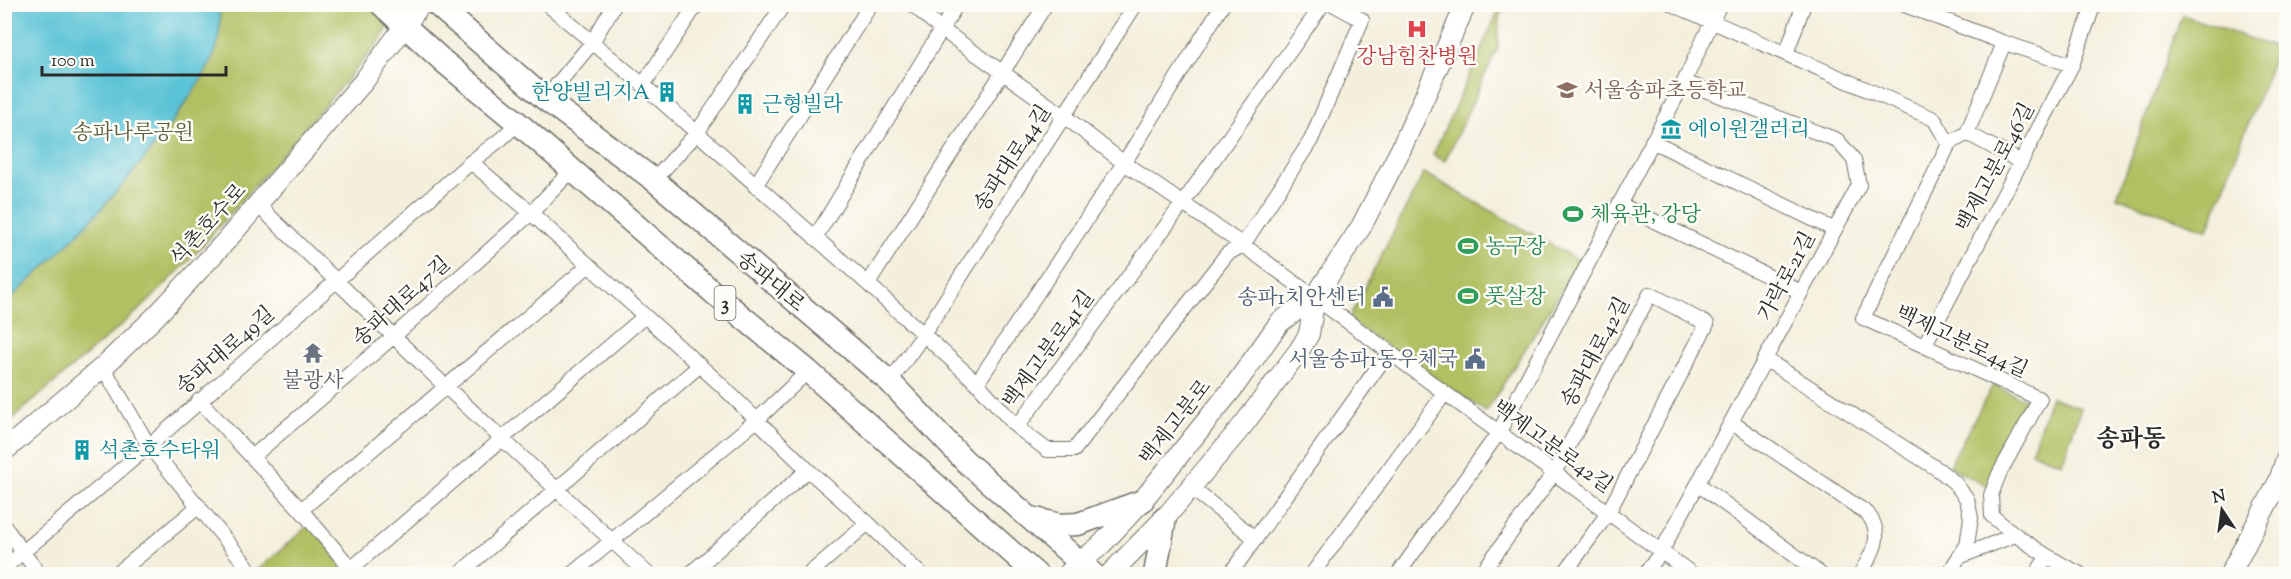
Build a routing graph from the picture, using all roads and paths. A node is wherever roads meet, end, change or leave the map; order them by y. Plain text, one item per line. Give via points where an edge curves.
1 (381, 4) edge
2 (422, 4) edge
3 (436, 4) edge
4 (547, 4) edge
5 (615, 4) edge
6 (697, 4) edge
7 (784, 4) edge
8 (871, 4) edge
9 (912, 4) edge
10 (957, 4) edge
11 (1046, 4) edge
12 (1136, 4) edge
13 (1223, 4) edge
14 (1323, 4) edge
15 (1333, 4) edge
16 (1466, 4) edge
17 (1672, 4) edge
18 (1720, 4) edge
19 (1804, 4) edge
20 (1902, 4) edge
21 (2094, 4) edge
22 (1714, 22) junction
23 (405, 27) junction
24 (942, 29) junction
25 (2004, 43) junction
26 (591, 44) junction
27 (1786, 54) junction
28 (2072, 66) junction
29 (1002, 73) junction
30 (1684, 82) junction
31 (643, 85) junction
32 (545, 99) junction
33 (1064, 116) junction
34 (518, 123) junction
35 (1967, 133) junction
36 (696, 134) junction
37 (1652, 141) junction
38 (1948, 144) junction
39 (471, 162) junction
40 (2021, 162) junction
41 (1124, 163) junction
42 (572, 170) junction
43 (654, 180) junction
44 (755, 186) junction
45 (1183, 203) junction
46 (1619, 204) junction
47 (258, 205) junction
48 (531, 213) junction
49 (1835, 230) junction
50 (815, 238) junction
51 (1243, 245) junction
52 (588, 266) junction
53 (335, 282) junction
54 (867, 284) junction
55 (1801, 292) junction
56 (1315, 297) junction
57 (645, 316) junction
58 (924, 335) junction
59 (393, 337) junction
60 (1924, 346) junction
61 (1388, 353) junction
62 (1765, 359) junction
63 (699, 366) junction
64 (103, 367) junction
65 (808, 371) junction
66 (890, 382) junction
67 (977, 382) junction
68 (444, 386) junction
69 (1445, 393) junction
70 (199, 400) junction
71 (758, 419) junction
72 (1731, 422) junction
73 (1017, 427) junction
74 (1498, 432) junction
75 (500, 439) junction
76 (149, 446) junction
77 (4, 451) edge
78 (252, 457) junction
79 (2286, 459) edge
80 (808, 470) junction
81 (1554, 473) junction
82 (2283, 483) edge
83 (1698, 484) junction
84 (1190, 487) junction
85 (556, 489) junction
86 (1142, 501) junction
87 (199, 506) junction
88 (301, 510) junction
89 (1608, 513) junction
90 (1027, 516) junction
91 (1165, 518) junction
92 (867, 523) junction
93 (4, 526) edge
94 (2015, 535) junction
95 (1256, 539) junction
96 (612, 540) junction
97 (1007, 548) junction
98 (23, 552) junction
99 (1661, 552) junction
100 (1959, 557) junction
101 (2047, 557) junction
102 (4, 568) edge
103 (241, 570) edge
104 (1080, 570) edge
105 (354, 571) edge
106 (39, 574) edge
107 (117, 574) edge
108 (459, 574) edge
109 (572, 574) edge
110 (648, 574) edge
111 (690, 574) edge
112 (809, 574) edge
113 (920, 574) edge
114 (1008, 574) edge
115 (1036, 574) edge
116 (1110, 574) edge
117 (1155, 574) edge
118 (1230, 574) edge
119 (1312, 574) edge
120 (1398, 574) edge
121 (1481, 574) edge
122 (1564, 574) edge
123 (1645, 574) edge
124 (1692, 574) edge
125 (1820, 574) edge
126 (1860, 574) edge
127 (1948, 574) edge
128 (2036, 574) edge
129 (2080, 574) edge
130 (2230, 574) edge

1 - 23 main road, 3
2 - 23 main road, 석촌호수로
3 - 32 main road, 송파대로 / 3
4 - 26 street
5 - 26 street
6 - 31 street
7 - 36 street
8 - 44 street
9 - 24 street
10 - 24 street
11 - 29 street
12 - 33 street, 송파대로44길
13 - 41 street, 백제고분로41길
14 - 45 street, 백제고분로41길
15 - 51 street, 백제고분로41길 via 1362,20 1311,140
16 - 56 main road, 백제고분로 via 1361,227
17 - 22 street
18 - 22 street
19 - 27 street
20 - 25 street
21 - 28 street, 백제고분로46길
22 - 27 street
22 - 30 street
23 - 34 main road, 3
23 - 47 main road, 석촌호수로
24 - 29 street
24 - 50 street
25 - 28 street
25 - 35 street
26 - 31 street
26 - 32 street
27 - 38 street via 1934,119
28 - 40 street, 백제고분로46길
29 - 33 street
29 - 54 street
30 - 37 street
30 - 49 street, 가락로21길 via 1837,140 1854,160 1859,185
31 - 36 street
32 - 43 main road, 송파대로 / 3
33 - 41 street
33 - 58 street, 송파대로44길
34 - 39 street, 송파대로49길
34 - 42 main road, 3
35 - 38 street
35 - 40 street
36 - 43 street
36 - 44 street
37 - 46 street
37 - 49 street
38 - 60 street, 백제고분로44길 via 1863,318
39 - 48 street
39 - 53 street, 송파대로49길
40 - 60 street, 백제고분로46길
41 - 45 street
41 - 67 street, 백제고분로41길
42 - 48 street, 송파대로47길
42 - 65 main road, 3
43 - 66 main road, 송파대로 / 3
44 - 50 street
45 - 51 street
45 - 73 street, 백제고분로41길
46 - 55 street
46 - 74 street
47 - 53 street
47 - 64 main road, 석촌호수로 via 156,316
48 - 52 street
48 - 59 street, 송파대로47길
49 - 55 street, 가락로21길
50 - 54 street
51 - 56 street
51 - 73 street, 백제고분로41길 via 1227,254 1074,450 1047,450
52 - 57 street
52 - 68 street
53 - 59 street
53 - 70 street, 송파대로49길
54 - 58 street
55 - 62 street, 가락로21길
56 - 61 street, 백제고분로42길
56 - 84 main road, 백제고분로 via 1309,334 1300,350
56 - 86 main road, 백제고분로 via 1280,322 1226,397
57 - 63 street
57 - 75 street
58 - 66 street, 송파대로44길
58 - 67 street
59 - 68 street
59 - 78 street, 송파대로47길
60 - 94 street, 백제고분로44길 via 2040,399 1991,495 1992,516
61 - 69 street, 백제고분로42길
61 - 95 street
62 - 72 street, 가락로21길
62 - 100 street via 1955,483 1967,499 1971,518 1967,545
63 - 71 street
63 - 85 street
64 - 76 street
64 - 77 main road, 석촌호수로
65 - 71 street
65 - 97 main road, 3
66 - 90 main road, 송파대로 / 3 via 965,460
67 - 73 street
68 - 75 street
68 - 88 street
69 - 74 street, 백제고분로42길
69 - 119 street
70 - 76 street, 송파대로49길
70 - 78 street
71 - 80 street
71 - 96 street
72 - 83 street, 가락로21길
72 - 126 street via 1867,513 1875,523 1875,551
74 - 81 street, 백제고분로42길
74 - 120 street
75 - 85 street
75 - 105 street
76 - 87 street
76 - 98 street, 송파대로49길
78 - 88 street
79 - 82 main road
80 - 92 street
80 - 111 street
81 - 89 street, 백제고분로42길
81 - 89 street, 송파대로42길 via 1650,294 1707,324
81 - 121 street, 송파대로42길
82 - 130 main road
83 - 99 street, 가락로21길
83 - 125 street
84 - 91 main road, 백제고분로
84 - 95 street
85 - 96 street
85 - 108 street
86 - 90 main road via 1078,524 1059,525
86 - 104 main road, 백제고분로
87 - 103 street
87 - 107 street
88 - 105 street
89 - 99 street, 백제고분로42길
89 - 122 street, 송파대로42길
90 - 104 main road, 송파대로 / 3
91 - 116 main road, 백제고분로
91 - 117 main road
92 - 112 street
92 - 113 street
93 - 98 street
94 - 100 street
94 - 101 street, 백제고분로44길
95 - 118 street
96 - 109 street
96 - 110 street
97 - 114 main road
97 - 115 main road, 3
98 - 102 street, 송파대로49길
98 - 106 street
99 - 123 street, 가락로21길
99 - 124 street, 백제고분로42길
100 - 127 street
101 - 128 street
101 - 129 street, 백제고분로44길

